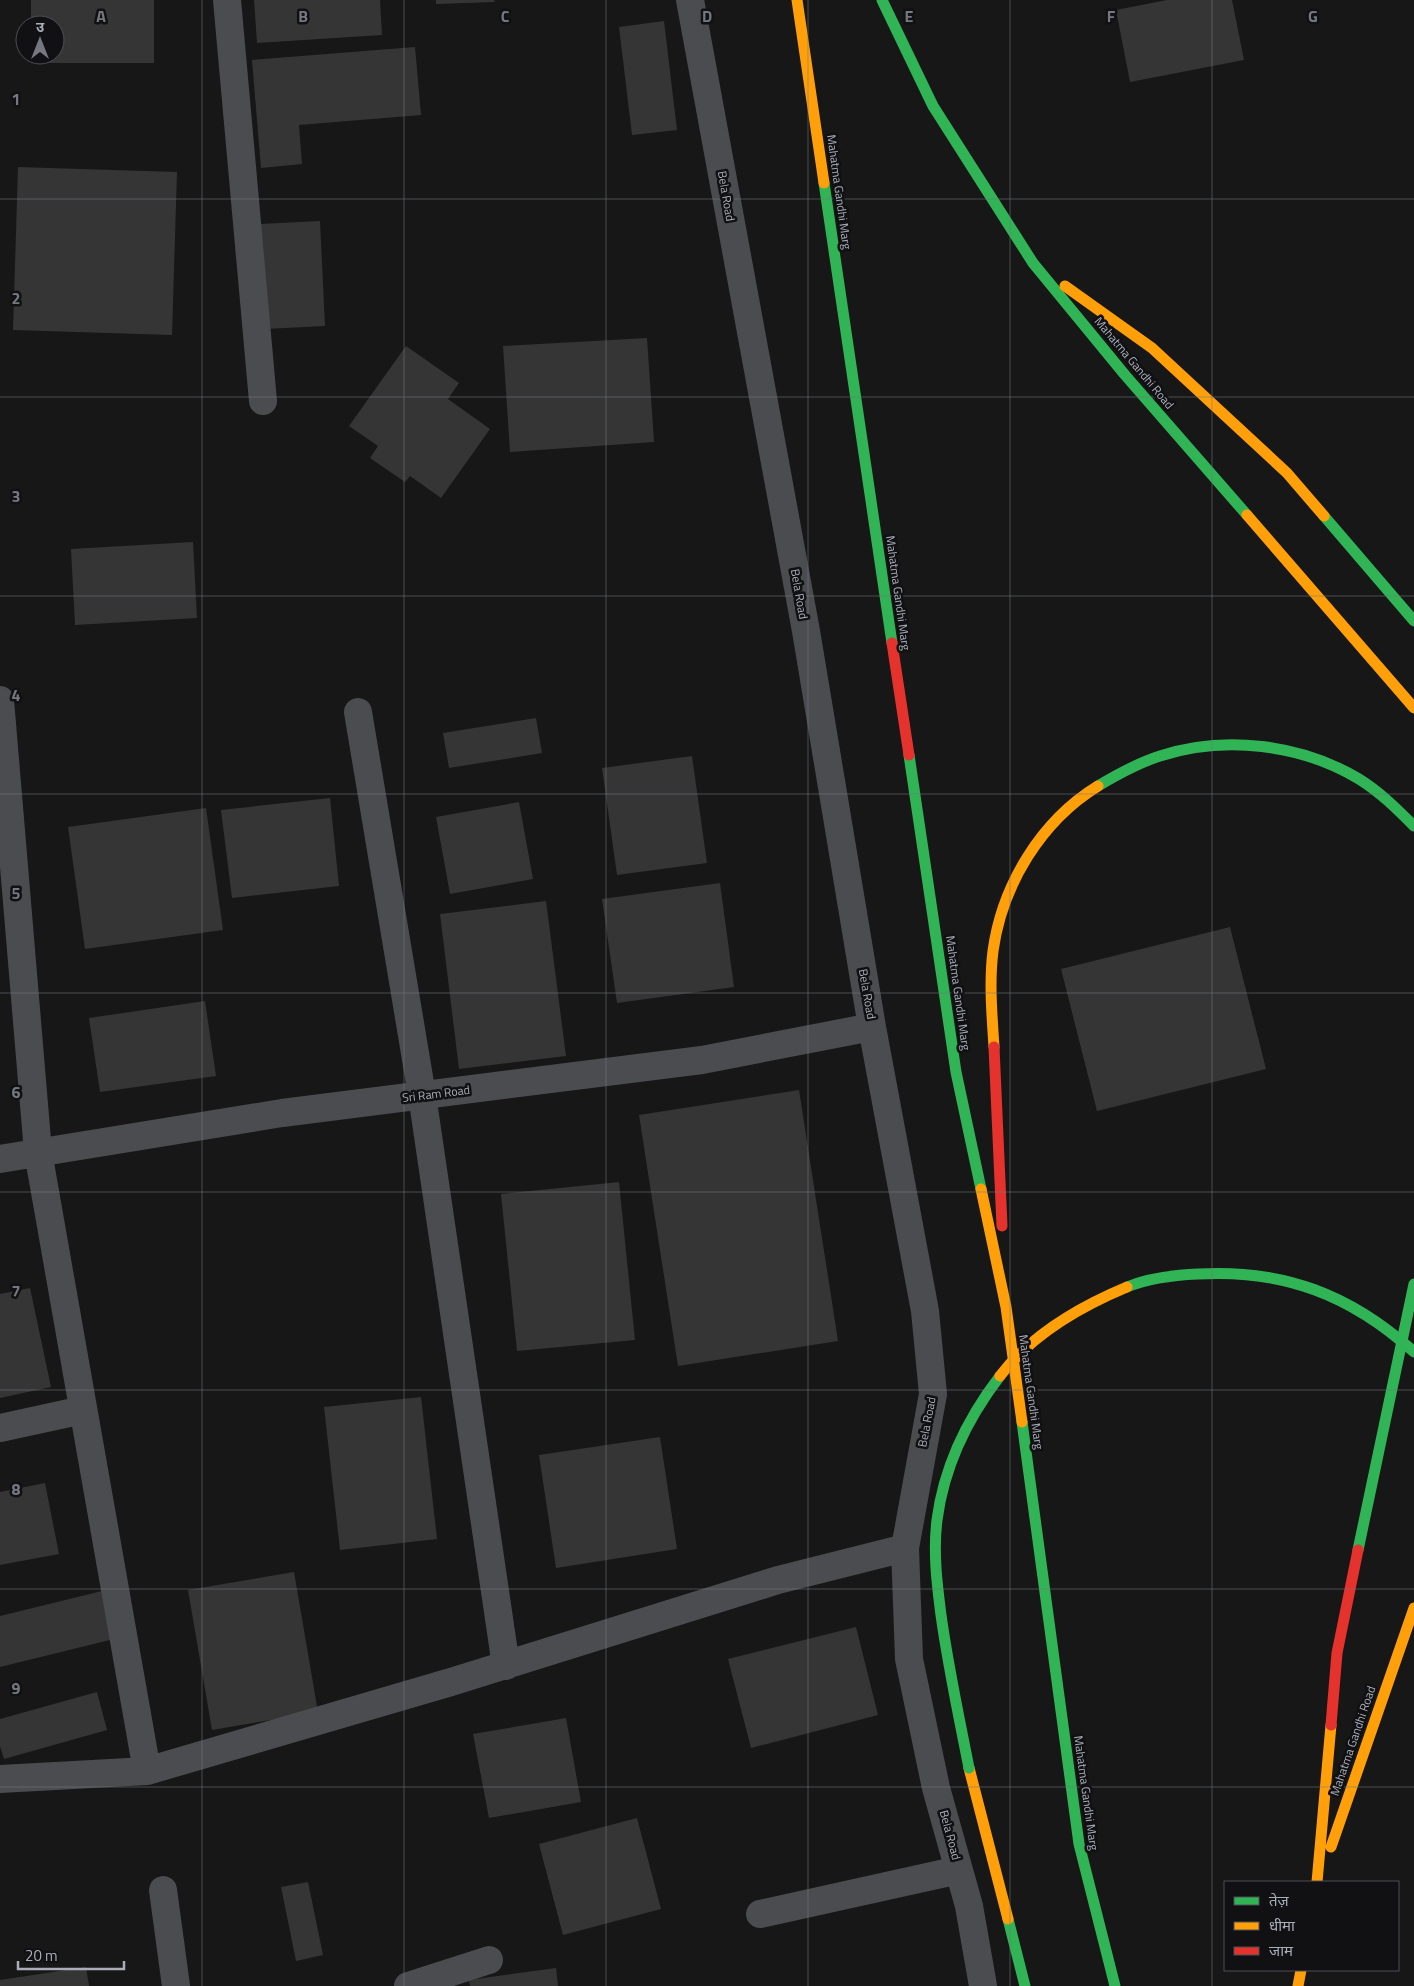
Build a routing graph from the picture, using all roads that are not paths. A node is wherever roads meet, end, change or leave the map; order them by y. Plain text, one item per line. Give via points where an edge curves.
1 (227, 0) edge
2 (690, 0) edge
3 (797, 0) edge
4 (882, 0) edge
5 (1033, 263) junction
6 (263, 401) dead end
7 (1414, 621) edge
8 (0, 700) edge
9 (1414, 708) edge
10 (358, 712) dead end
11 (1414, 826) edge
12 (872, 1027) junction
13 (422, 1095) junction
14 (38, 1152) junction
15 (0, 1159) edge
16 (1414, 1284) edge
17 (1006, 1307) junction
18 (1414, 1352) edge
19 (83, 1410) junction
20 (0, 1428) edge
21 (905, 1548) junction
22 (1414, 1608) edge
23 (506, 1666) junction
24 (147, 1771) junction
25 (0, 1779) edge
26 (959, 1870) junction
27 (1318, 1881) edge
28 (1318, 1881) edge
29 (163, 1890) dead end
30 (760, 1914) dead end
31 (489, 1960) dead end
32 (1301, 1971) edge
33 (176, 1986) edge
34 (408, 1986) edge
35 (983, 1986) edge
36 (1025, 1986) edge
37 (1115, 1986) edge
38 (1298, 1986) edge

1 - 6 street
2 - 12 street, Bela Road via 806,631
3 - 17 highway, Mahatma Gandhi Marg via 956,1072
4 - 5 highway, Mahatma Gandhi Road via 933,106
5 - 7 highway via 1152,348 1287,473
5 - 9 highway, Mahatma Gandhi Road via 1125,375
8 - 14 street
10 - 13 street
11 - 17 highway via 1390,802 1351,774 1306,756 1259,745 1211,745 1163,754 1118,772 1078,799 1044,834 1017,874 999,919 990,966
12 - 13 street, Sri Ram Road via 702,1060
12 - 21 street, Bela Road via 925,1310 933,1394
13 - 14 street, Sri Ram Road via 282,1113
13 - 23 street
14 - 15 street, Sri Ram Road
14 - 19 street
16 - 27 highway via 1337,1653
17 - 37 highway, Mahatma Gandhi Marg via 1079,1844
18 - 36 highway, bridge via 1380,1322 1342,1301 1286,1280 1234,1273 1183,1274 1132,1285 1085,1305 1042,1334 1004,1369 974,1410 952,1457 939,1507 935,1558 948,1664 969,1768
19 - 20 street
19 - 24 street
21 - 23 street via 778,1580
21 - 26 street, Bela Road via 909,1659 936,1788
22 - 28 highway, Mahatma Gandhi Road
23 - 24 street
24 - 25 street
26 - 30 street
26 - 35 street, Bela Road
29 - 33 street
31 - 34 street
32 - 38 highway

